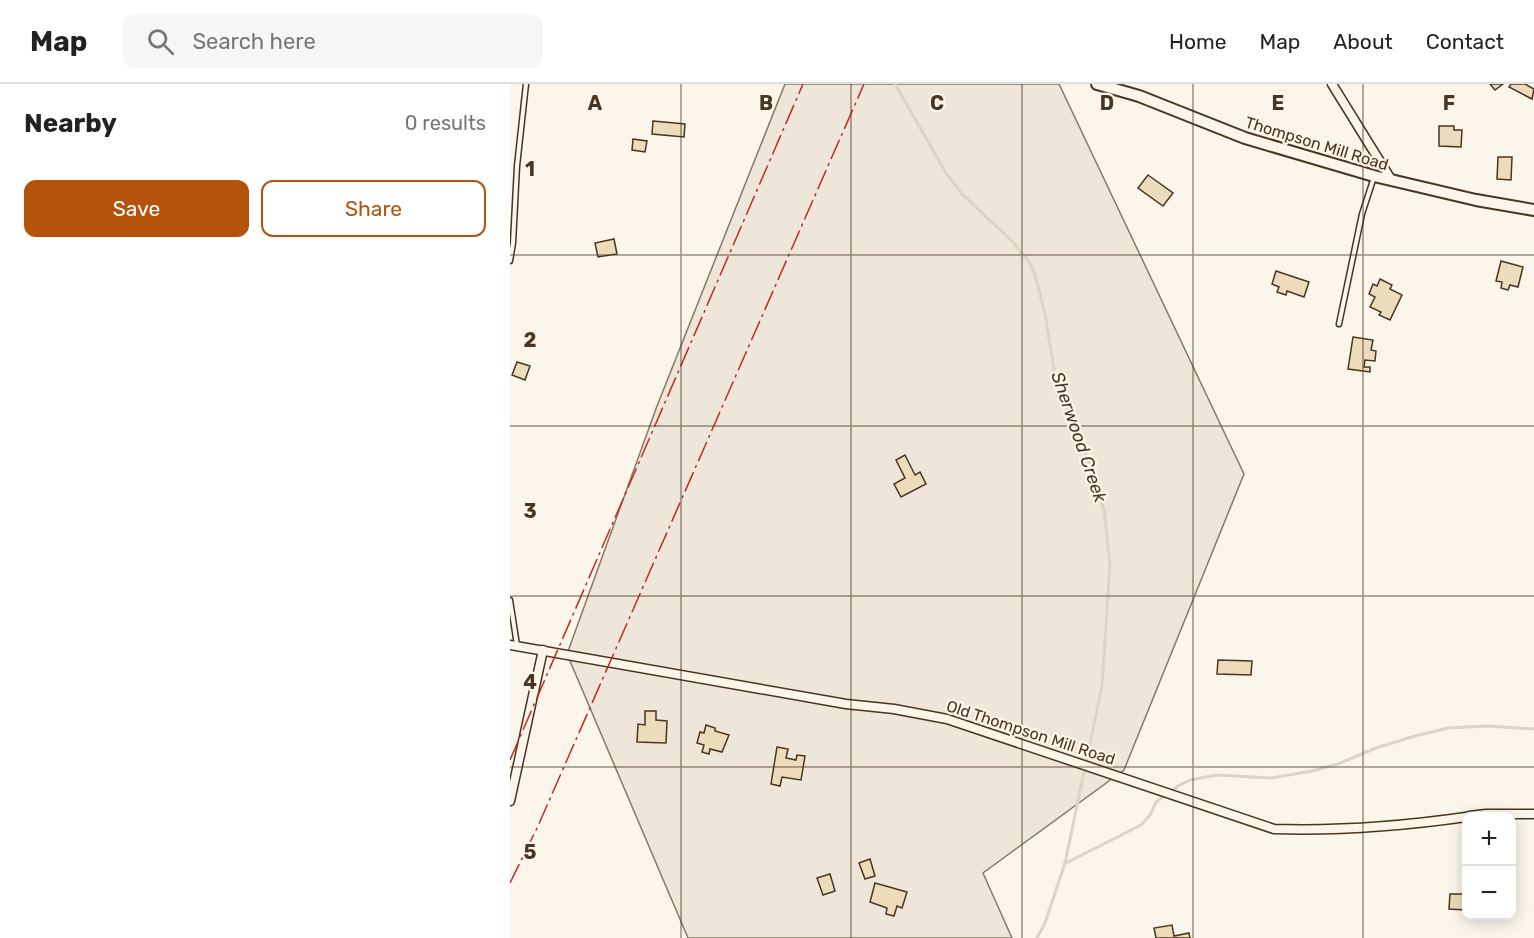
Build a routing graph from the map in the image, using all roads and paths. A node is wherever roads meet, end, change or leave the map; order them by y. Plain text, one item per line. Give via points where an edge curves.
1 (526, 84) edge
2 (1097, 84) edge
3 (1332, 84) edge
4 (1374, 176) junction
5 (1392, 181) junction
6 (1534, 210) edge
7 (510, 261) edge
8 (1340, 324) dead end
9 (510, 600) edge
10 (514, 645) edge
11 (543, 650) junction
12 (510, 801) edge
13 (1516, 814) edge
14 (1534, 814) edge
15 (1462, 818) edge

1 - 7 lane
2 - 4 street, Thompson Mill Road via 1139,96 1245,138
3 - 5 street
4 - 5 street, Thompson Mill Road
4 - 8 lane via 1362,214
5 - 6 street, Thompson Mill Road
9 - 10 lane
10 - 11 street, Old Thompson Mill Road
11 - 12 street
11 - 15 street, Old Thompson Mill Road via 947,719 1274,829 1317,831
13 - 14 street, Old Thompson Mill Road

